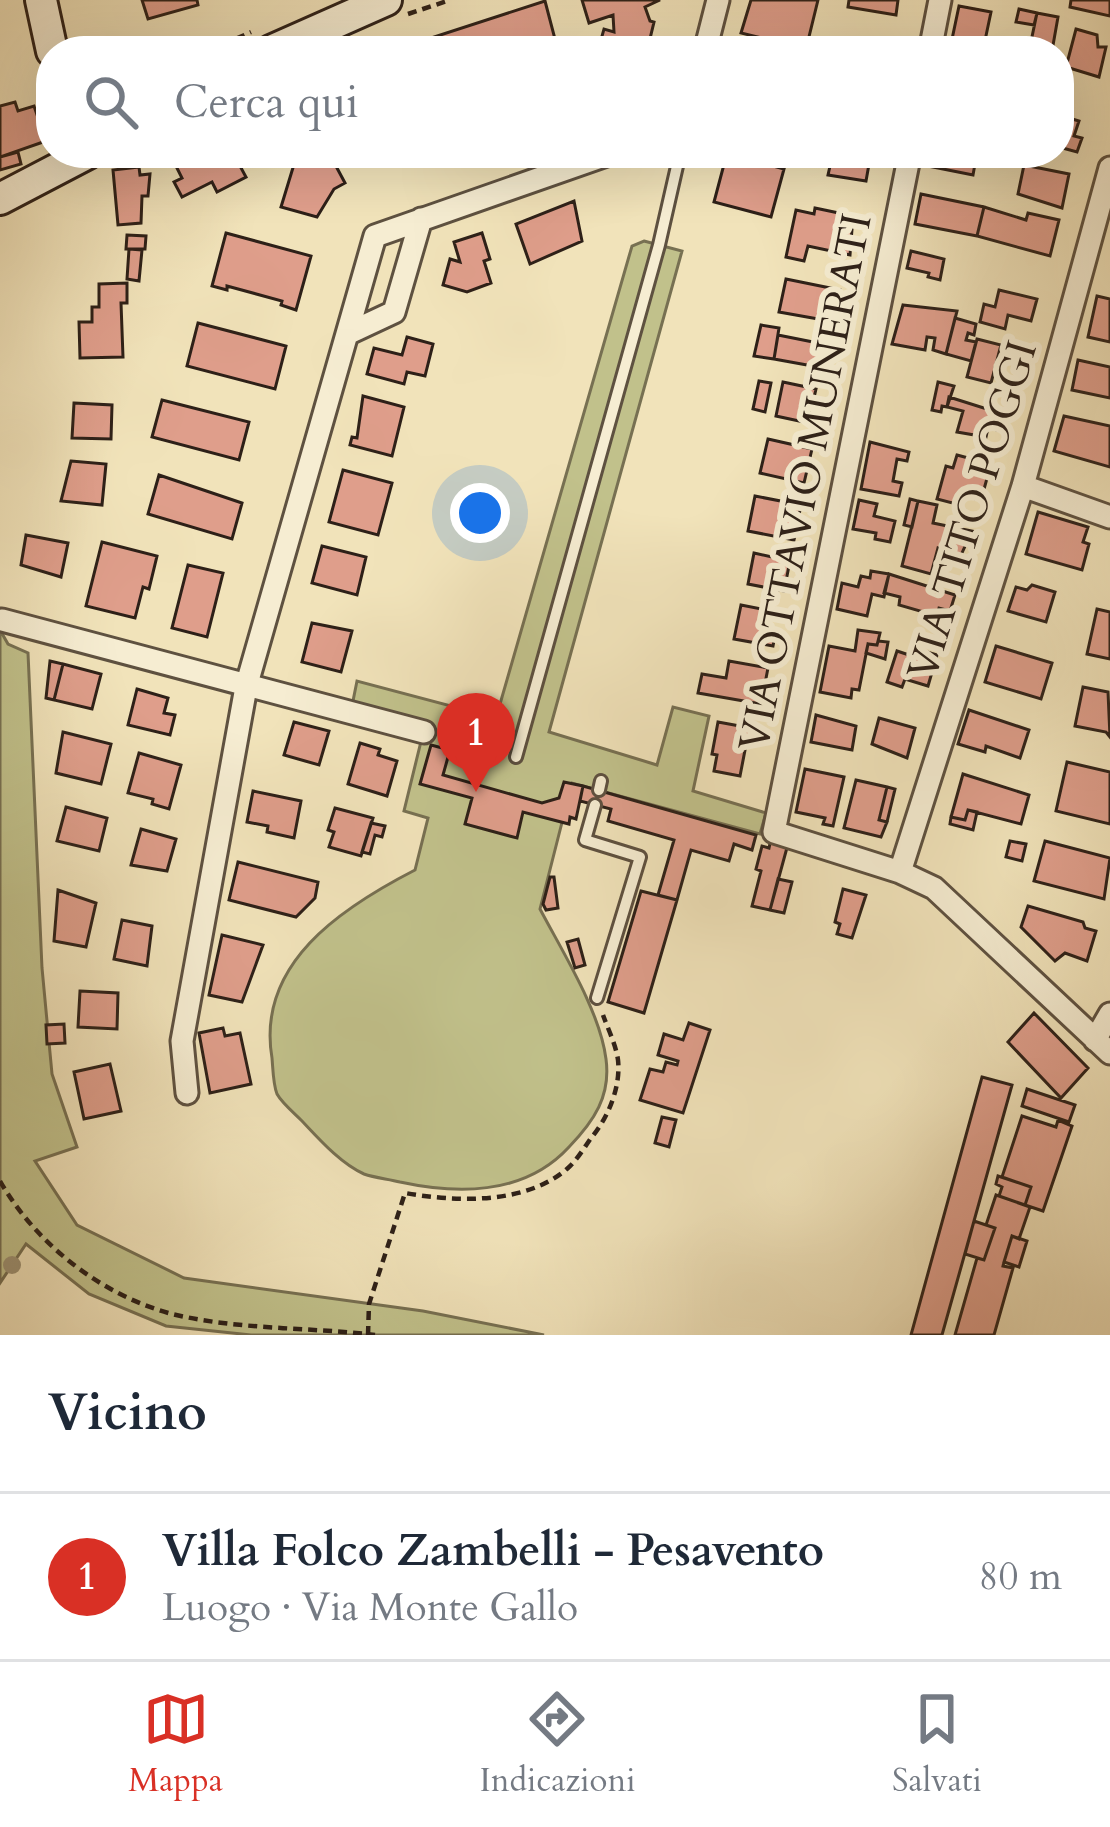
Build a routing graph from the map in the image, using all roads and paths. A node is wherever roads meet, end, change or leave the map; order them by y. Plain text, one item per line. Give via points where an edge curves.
1 (40, 0) edge
2 (386, 0) edge
3 (718, 0) edge
4 (940, 0) edge
5 (48, 36) edge
6 (305, 36) edge
7 (709, 36) edge
8 (933, 36) edge
9 (58, 168) edge
10 (569, 168) edge
11 (676, 168) edge
12 (907, 168) edge
13 (1110, 168) edge
14 (0, 199) edge
15 (421, 219) junction
16 (347, 334) junction
17 (1022, 486) junction
18 (1110, 517) edge
19 (2, 620) edge
20 (246, 687) junction
21 (424, 732) dead end
22 (516, 758) dead end
23 (595, 805) dead end
24 (901, 872) junction
25 (597, 998) joint
26 (1110, 1014) edge
27 (1102, 1046) edge
28 (187, 1094) dead end
29 (0, 1181) edge
30 (370, 1335) edge

1 - 5 main road
2 - 6 main road
3 - 7 street
4 - 8 street
9 - 14 main road
10 - 15 street
11 - 22 lane
12 - 24 street, VIA OTTAVIO MUNERATI via 774,832
13 - 17 street, VIA TITO POGGI
15 - 16 street via 394,312
15 - 16 street via 375,236
16 - 20 street
17 - 18 street
17 - 24 street, VIA TITO POGGI
19 - 20 street
20 - 21 street
20 - 28 street via 182,1041
23 - 25 lane via 585,840 640,857
24 - 27 street via 959,908
25 - 30 path via 618,1056 604,1123 568,1168 534,1188 492,1197 405,1193 369,1304
26 - 27 street
29 - 30 path via 34,1231 63,1256 148,1304 220,1322

